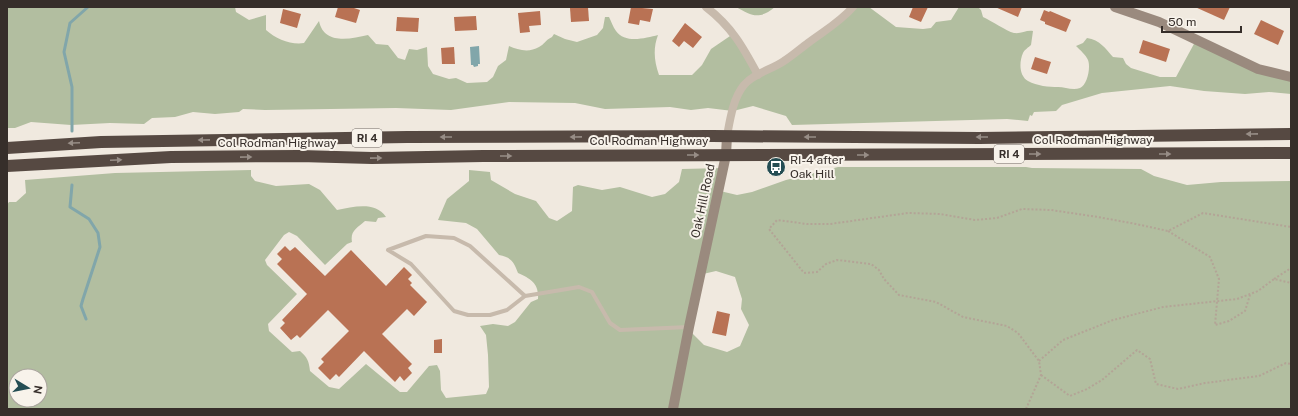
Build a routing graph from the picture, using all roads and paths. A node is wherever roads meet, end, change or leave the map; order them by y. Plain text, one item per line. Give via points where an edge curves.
1 (706, 7) edge
2 (853, 7) edge
3 (1115, 7) edge
4 (758, 75) junction
5 (1291, 77) edge
6 (1291, 134) edge
7 (727, 136) junction
8 (7, 148) edge
9 (1291, 153) edge
10 (726, 155) junction
11 (7, 166) edge
12 (1291, 227) edge
13 (1168, 231) junction
14 (1291, 268) edge
15 (1274, 279) junction
16 (1291, 283) edge
17 (1251, 294) junction
18 (525, 296) junction
19 (1216, 301) junction
20 (689, 327) junction
21 (1039, 361) junction
22 (1291, 364) edge
23 (1041, 375) junction
24 (673, 409) edge
25 (1026, 409) edge

1 - 4 street via 738,39
2 - 4 street, Oak Hill Road via 834,25 783,62
3 - 5 street via 1159,22 1258,69
4 - 7 street, Oak Hill Road via 741,90 733,109
6 -> 7 highway, Col Rodman Highway / RI 4 via 978,138
7 -> 8 highway, Col Rodman Highway / RI 4 via 176,140
7 - 10 street, Oak Hill Road
10 -> 9 highway, Col Rodman Highway / RI 4
11 -> 10 highway, Col Rodman Highway / RI 4 via 171,157
10 - 20 street, Oak Hill Road
12 - 13 path via 1203,213
13 - 19 path via 1210,257 1219,279
13 - 21 path via 1052,210 1022,209 997,218 975,220 940,214 908,213 830,224 777,220 769,229 804,273 817,272 826,264 837,260 871,264 899,295 936,302 963,317 1007,326 1018,333
14 - 15 path
15 - 16 path
15 - 17 path
17 - 19 path via 1237,299
17 - 19 path via 1245,311 1229,321 1215,325
18 - 18 lane via 470,246 454,238 426,236 388,250 411,264 454,311 468,315 490,315 507,310
18 - 20 lane via 580,287 592,292 610,323 620,330
19 - 21 path via 1163,307 1113,320 1063,340
20 - 24 street, Oak Hill Road
21 - 23 path
22 - 23 path via 1286,363 1259,376 1178,389 1156,384 1150,359 1137,350 1102,380 1070,396
23 - 25 path

